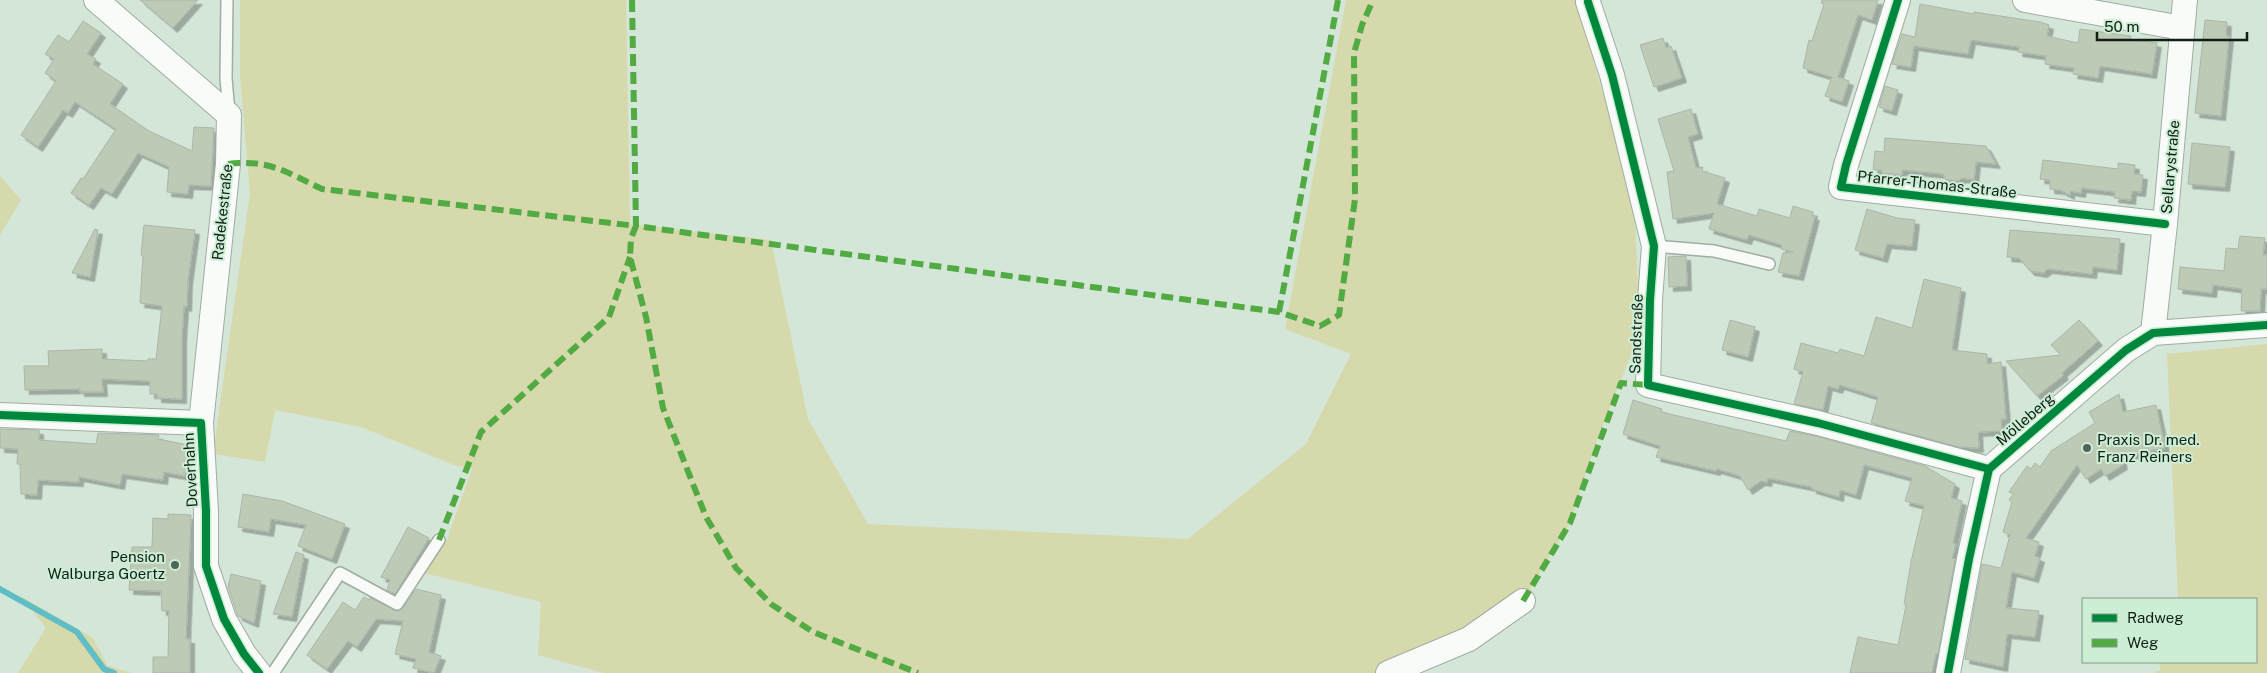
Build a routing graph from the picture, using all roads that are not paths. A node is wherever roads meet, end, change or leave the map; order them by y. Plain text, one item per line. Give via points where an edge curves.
1 (96, 0) edge
2 (227, 0) edge
3 (1898, 0) edge
4 (2025, 0) edge
5 (2185, 0) edge
6 (1588, 2) dead end
7 (2182, 28) junction
8 (229, 114) junction
9 (2165, 224) junction
10 (1654, 246) junction
11 (1769, 264) dead end
12 (2267, 325) edge
13 (2153, 333) junction
14 (0, 414) edge
15 (201, 423) junction
16 (1989, 469) junction
17 (439, 540) dead end
18 (1523, 601) dead end
19 (259, 673) edge
20 (273, 673) edge
21 (1388, 673) edge
22 (1948, 673) edge

1 - 8 street
2 - 8 lane, Radekestraße
3 - 9 street, Pfarrer-Thomas-Straße via 1841,187
4 - 7 street
5 - 7 street, Sellarystraße
6 - 10 street, Sandstraße via 1612,75
7 - 9 street, Sellarystraße
8 - 15 street, Radekestraße via 228,164
9 - 13 street, Sellarystraße
10 - 11 lane via 1714,251
10 - 16 street, Sandstraße via 1648,385 1818,423
12 - 13 street, Mölleberg
13 - 16 street, Mölleberg via 2126,350
14 - 15 street, Doverhahn
15 - 19 street, Doverhahn via 206,566 224,619
16 - 22 street
17 - 20 lane via 397,604 340,573
18 - 21 street via 1469,639

